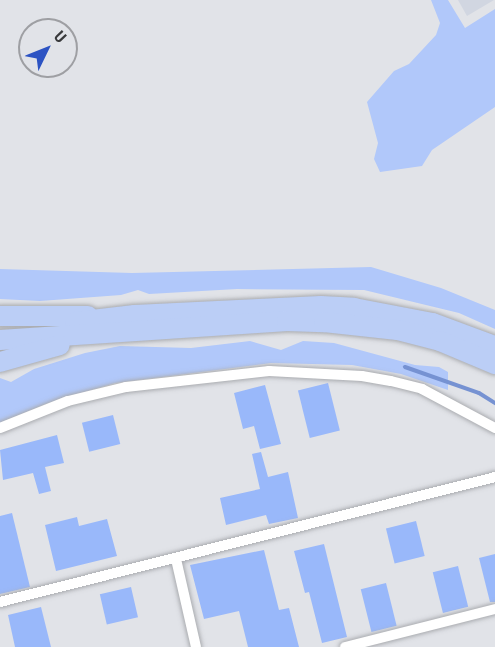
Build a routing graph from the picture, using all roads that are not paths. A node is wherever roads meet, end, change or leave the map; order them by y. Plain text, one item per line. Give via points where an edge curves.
1 (135, 315) junction
2 (0, 316) edge
3 (0, 330) edge
4 (121, 332) junction
5 (0, 340) edge
6 (495, 346) edge
7 (0, 362) edge
8 (495, 364) edge
9 (0, 428) edge
10 (495, 428) edge
11 (495, 477) edge
12 (176, 558) junction
13 (0, 603) edge
14 (495, 609) edge
15 (196, 647) edge
16 (345, 647) edge

1 - 2 highway
1 - 3 highway
1 - 6 highway via 284,307 354,308 434,323
4 - 5 highway
4 - 7 highway
4 - 8 highway via 287,321 361,324 440,341
9 - 10 street via 68,401 126,387 269,371 391,381 422,389
11 - 12 street
12 - 13 street
12 - 15 street
14 - 16 street

